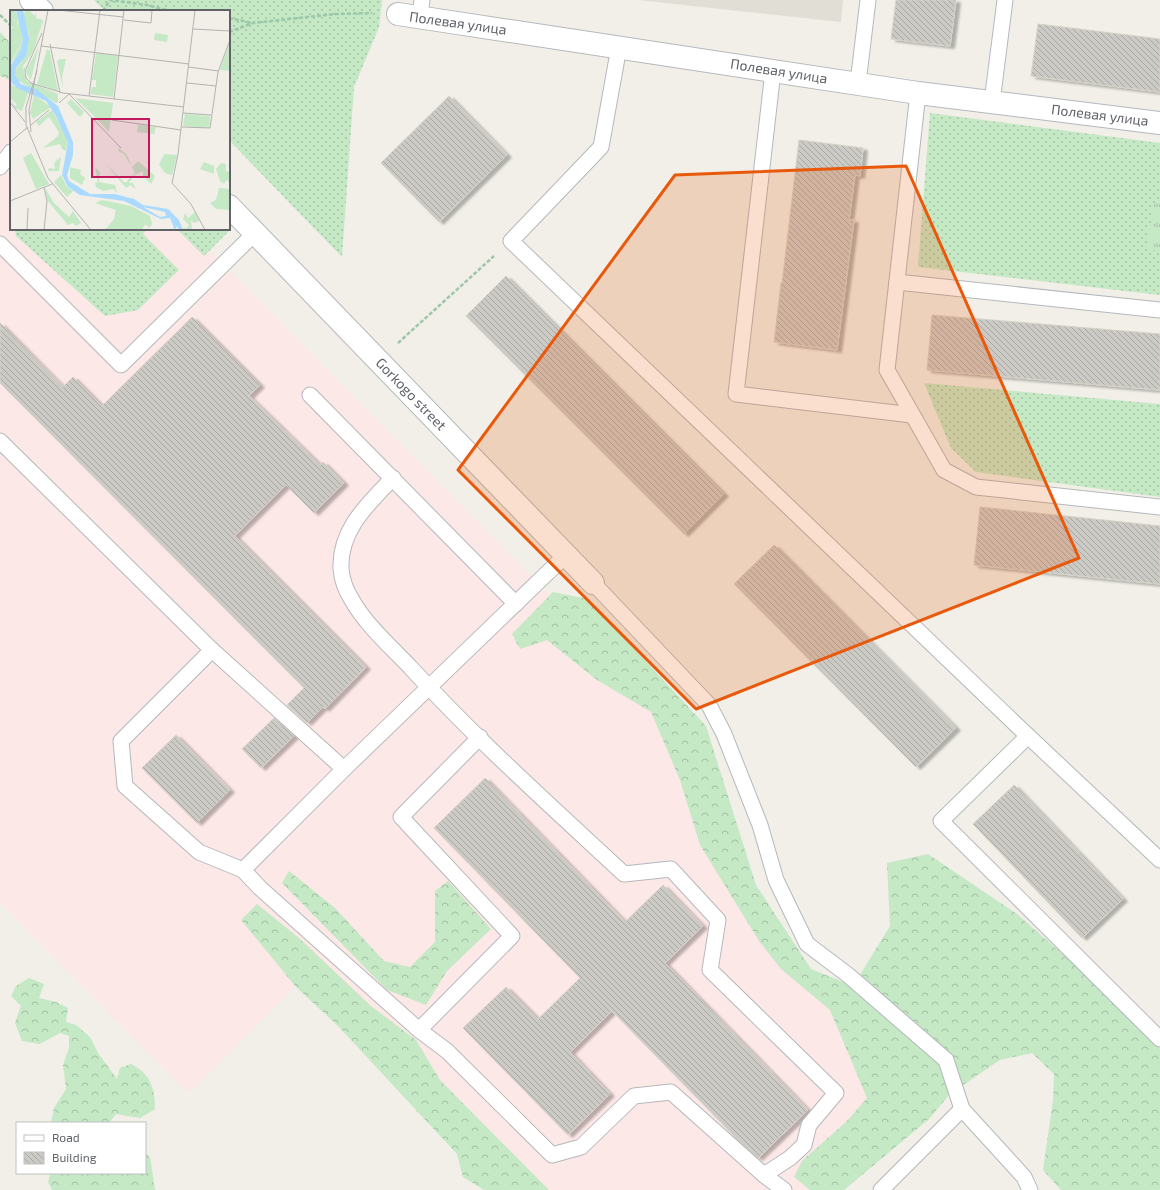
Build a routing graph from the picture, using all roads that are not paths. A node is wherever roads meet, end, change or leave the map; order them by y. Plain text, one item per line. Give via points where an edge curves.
1 (31, 0) edge
2 (868, 0) edge
3 (1005, 0) edge
4 (421, 8) edge
5 (41, 10) edge
6 (398, 14) road end
7 (619, 47) junction
8 (773, 70) junction
9 (858, 83) junction
10 (918, 93) junction
11 (992, 102) junction
12 (1160, 123) edge
13 (230, 207) edge
14 (255, 233) junction
15 (0, 244) edge
16 (897, 282) junction
17 (1160, 310) edge
18 (310, 395) dead end
19 (912, 415) junction
20 (0, 441) edge
21 (392, 478) junction
22 (1160, 507) edge
23 (566, 555) junction
24 (593, 583) joint
25 (516, 604) junction
26 (212, 650) junction
27 (429, 688) junction
28 (1028, 736) junction
29 (480, 737) junction
30 (344, 770) junction
31 (1160, 860) edge
32 (243, 870) junction
33 (419, 1030) junction
34 (1160, 1039) edge
35 (962, 1109) junction
36 (764, 1175) junction
37 (784, 1190) edge
38 (881, 1190) edge
39 (1030, 1190) edge

1 - 5 street
2 - 9 lane
3 - 11 lane
4 - 6 street, Полевая улица
4 - 7 street, Полевая улица
7 - 8 street, Полевая улица
7 - 28 lane via 601,147 511,241
8 - 9 street, Полевая улица
8 - 19 lane via 736,394
9 - 10 street, Полевая улица
10 - 11 street, Полевая улица
10 - 16 lane
11 - 12 street, Полевая улица
13 - 14 street, Gorkogo street
14 - 15 lane via 121,366
14 - 23 street, Gorkogo street
16 - 17 lane
16 - 19 lane via 887,370
18 - 21 lane
19 - 22 lane via 944,470 976,487
20 - 26 lane
21 - 25 lane
21 - 27 lane via 352,524 342,552 341,570 344,586 365,619
23 - 24 street, Gorkogo street
23 - 25 lane
24 - 35 lane via 709,705 724,734 760,825 776,880 807,944 848,975 946,1060
25 - 27 lane
26 - 30 lane
26 - 32 lane via 121,741 125,786 199,852
27 - 29 lane
27 - 30 lane
28 - 31 lane
28 - 34 lane via 941,821
29 - 33 lane via 401,817 512,936
29 - 36 lane via 624,874 671,870 718,920 710,970 836,1093 809,1125 804,1145
30 - 32 lane
32 - 33 lane
33 - 36 lane via 447,1051 552,1155 581,1147 634,1096 670,1092
35 - 38 lane
35 - 39 lane via 1024,1178
36 - 37 lane

